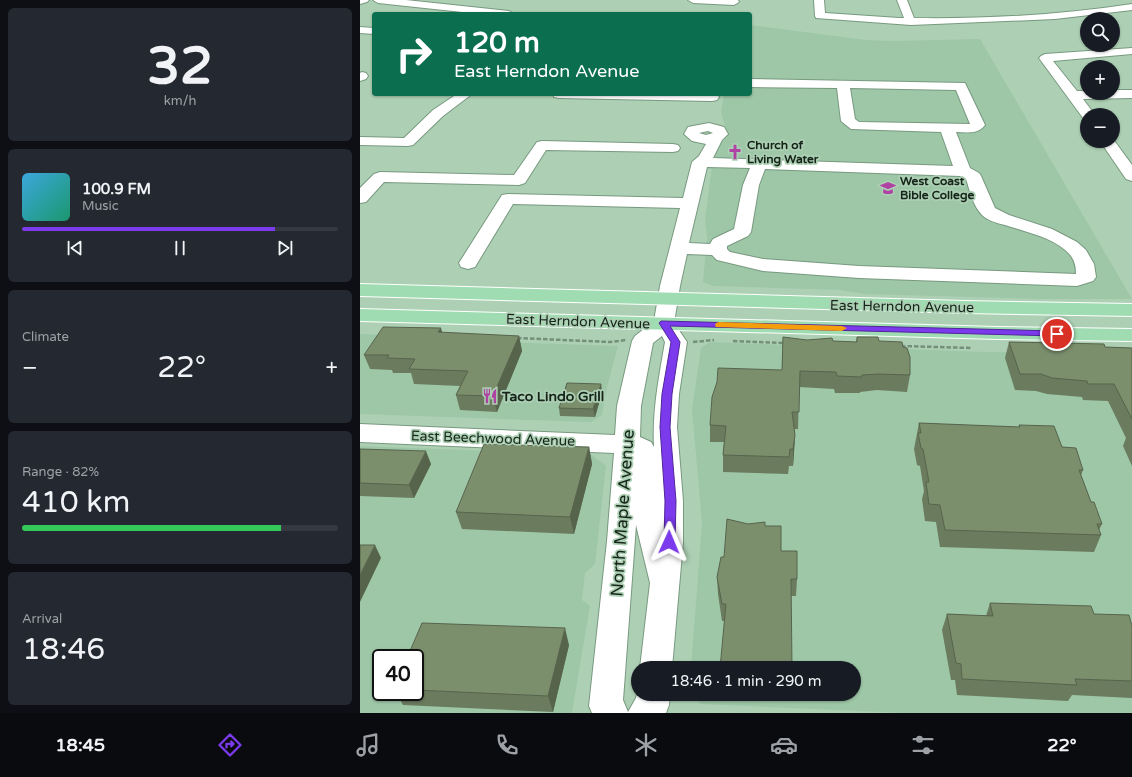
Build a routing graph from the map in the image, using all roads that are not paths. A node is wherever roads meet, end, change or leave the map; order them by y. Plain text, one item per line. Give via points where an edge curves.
1 (364, 0) edge
2 (378, 0) edge
3 (693, 0) edge
4 (819, 0) edge
5 (902, 0) edge
6 (1121, 0) edge
7 (734, 1) edge
8 (360, 2) edge
9 (1132, 5) edge
10 (1039, 6) dead end
11 (490, 12) edge
12 (731, 12) edge
13 (1055, 15) junction
14 (911, 22) junction
15 (360, 30) edge
16 (372, 31) edge
17 (1132, 51) edge
18 (752, 83) edge
19 (843, 84) junction
20 (1132, 94) edge
21 (1073, 95) junction
22 (463, 96) edge
23 (603, 96) edge
24 (1083, 108) edge
25 (704, 123) edge
26 (947, 128) junction
27 (718, 134) junction
28 (360, 141) edge
29 (1112, 148) edge
30 (759, 164) junction
31 (862, 169) junction
32 (963, 171) junction
33 (1132, 176) edge
34 (519, 180) junction
35 (880, 184) dead end
36 (360, 198) edge
37 (508, 199) junction
38 (690, 203) junction
39 (679, 248) junction
40 (717, 250) junction
41 (468, 263) dead end
42 (360, 290) edge
43 (1132, 310) edge
44 (666, 311) junction
45 (360, 315) edge
46 (1132, 335) edge
47 (360, 433) edge
48 (626, 444) junction
49 (665, 584) junction
50 (657, 661) edge
51 (652, 701) edge
52 (612, 713) edge
53 (645, 713) edge

1 - 8 street
2 - 11 street
3 - 7 street
4 - 14 street via 820,16
5 - 14 street
6 - 9 street
7 - 12 street
9 - 13 street
10 - 13 street
13 - 14 street
15 - 16 street
17 - 21 street via 1045,58
18 - 19 street
19 - 26 street via 850,124 862,127
19 - 26 street via 961,86 978,125 973,128
20 - 21 street
21 - 24 street
22 - 28 street via 438,113 408,142
23 - 25 street
25 - 27 street
25 - 27 street via 707,139
25 - 27 street via 705,159
25 - 30 street
25 - 34 street via 672,148 542,145
25 - 38 street
26 - 32 street
29 - 33 street
30 - 31 street
30 - 40 street via 751,185 742,232 719,243
31 - 32 street
31 - 35 street
32 - 40 street via 973,176 987,211 1060,239 1074,247 1084,260 1086,277 1077,280 785,267 742,261 724,256
34 - 36 street via 380,177
34 - 37 street
37 - 38 street
37 - 41 street
38 - 39 street
39 - 40 street
39 - 44 street
42 - 44 main road, East Herndon Avenue
43 - 44 main road, East Herndon Avenue via 966,308
44 - 45 main road, East Herndon Avenue
44 - 46 main road, East Herndon Avenue via 997,333
44 - 48 street, North Maple Avenue via 643,341 629,406
44 - 49 street via 676,342 667,394 665,427 670,501
47 - 48 street, East Beechwood Avenue
48 - 49 street, East Beechwood Avenue via 637,445 644,453 649,522
48 - 52 street, North Maple Avenue via 621,541 606,706
49 - 50 street
51 - 53 street

